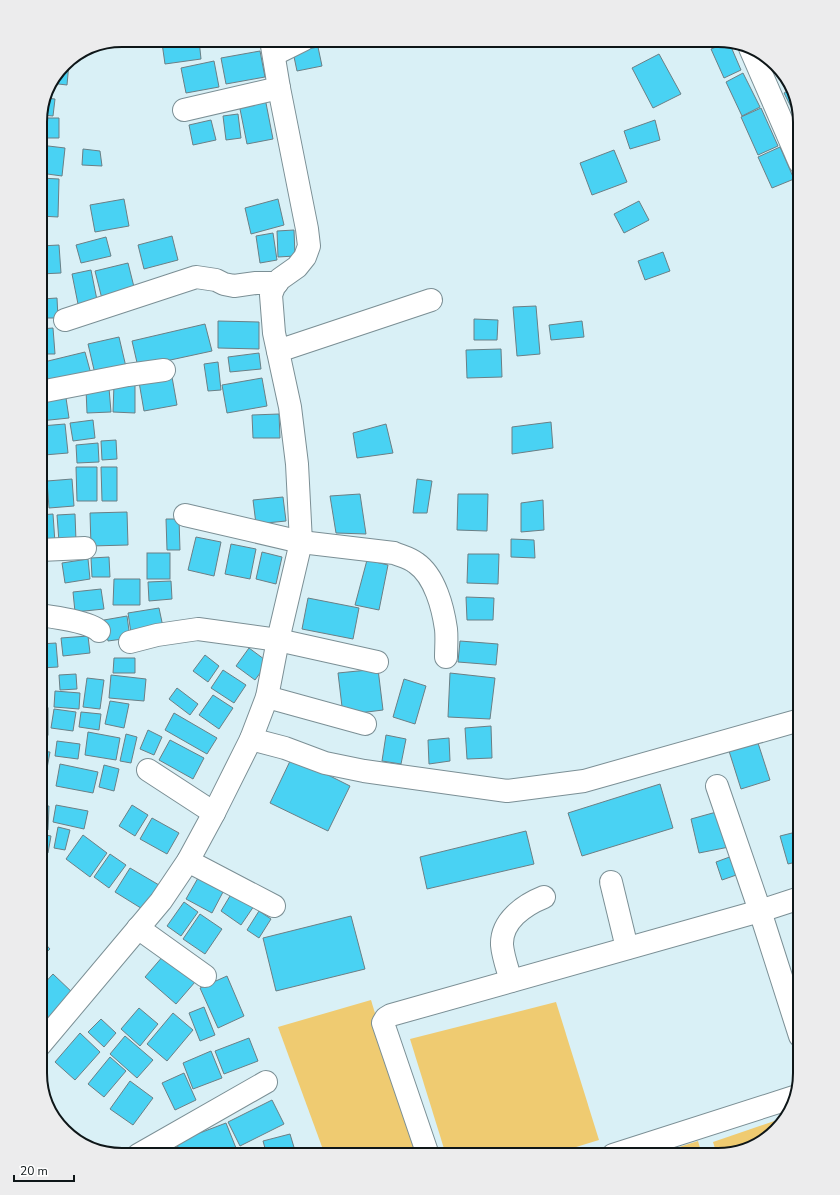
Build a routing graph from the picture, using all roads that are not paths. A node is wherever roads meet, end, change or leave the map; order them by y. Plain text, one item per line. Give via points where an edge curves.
1 (273, 47) edge
2 (757, 58) edge
3 (279, 88) junction
4 (184, 110) dead end
5 (793, 127) edge
6 (277, 283) junction
7 (431, 300) dead end
8 (65, 320) dead end
9 (278, 351) junction
10 (164, 370) dead end
11 (47, 391) edge
12 (185, 515) dead end
13 (301, 542) junction
14 (85, 548) dead end
15 (47, 550) edge
16 (47, 617) edge
17 (99, 632) dead end
18 (278, 640) junction
19 (130, 642) dead end
20 (446, 658) dead end
21 (377, 662) dead end
22 (267, 697) junction
23 (793, 722) edge
24 (365, 724) dead end
25 (251, 739) junction
26 (148, 770) dead end
27 (717, 786) dead end
28 (214, 813) junction
29 (188, 861) junction
30 (611, 882) dead end
31 (544, 898) dead end
32 (793, 900) edge
33 (274, 906) dead end
34 (760, 911) junction
35 (138, 928) junction
36 (627, 948) junction
37 (206, 976) dead end
38 (511, 981) junction
39 (793, 1014) edge
40 (47, 1037) edge
41 (266, 1082) dead end
42 (788, 1099) edge
43 (150, 1148) edge
44 (426, 1148) edge
45 (635, 1148) edge

1 - 3 street
2 - 5 street
3 - 4 street
3 - 6 street via 309,246 305,257
6 - 8 street via 234,286 196,276
6 - 9 street via 271,295
7 - 9 street
9 - 13 street via 290,407 297,464
10 - 11 street
12 - 13 street
13 - 18 street
13 - 20 street via 394,553 417,563 426,571 437,593 446,630
14 - 15 street
16 - 17 street via 69,620 93,627
18 - 19 street via 198,629
18 - 21 street
18 - 22 street
22 - 24 street
22 - 25 street
23 - 25 street via 584,781 507,791 358,770 325,763
25 - 28 street
26 - 28 street
27 - 34 street
28 - 29 street
29 - 33 street
29 - 35 street via 161,901
30 - 36 street
31 - 38 street via 532,902 518,912 503,933 502,946
32 - 34 street
34 - 36 street
34 - 39 street
35 - 37 street
35 - 40 street
36 - 38 street
38 - 44 street via 391,1015 383,1023
41 - 43 street
42 - 45 street

